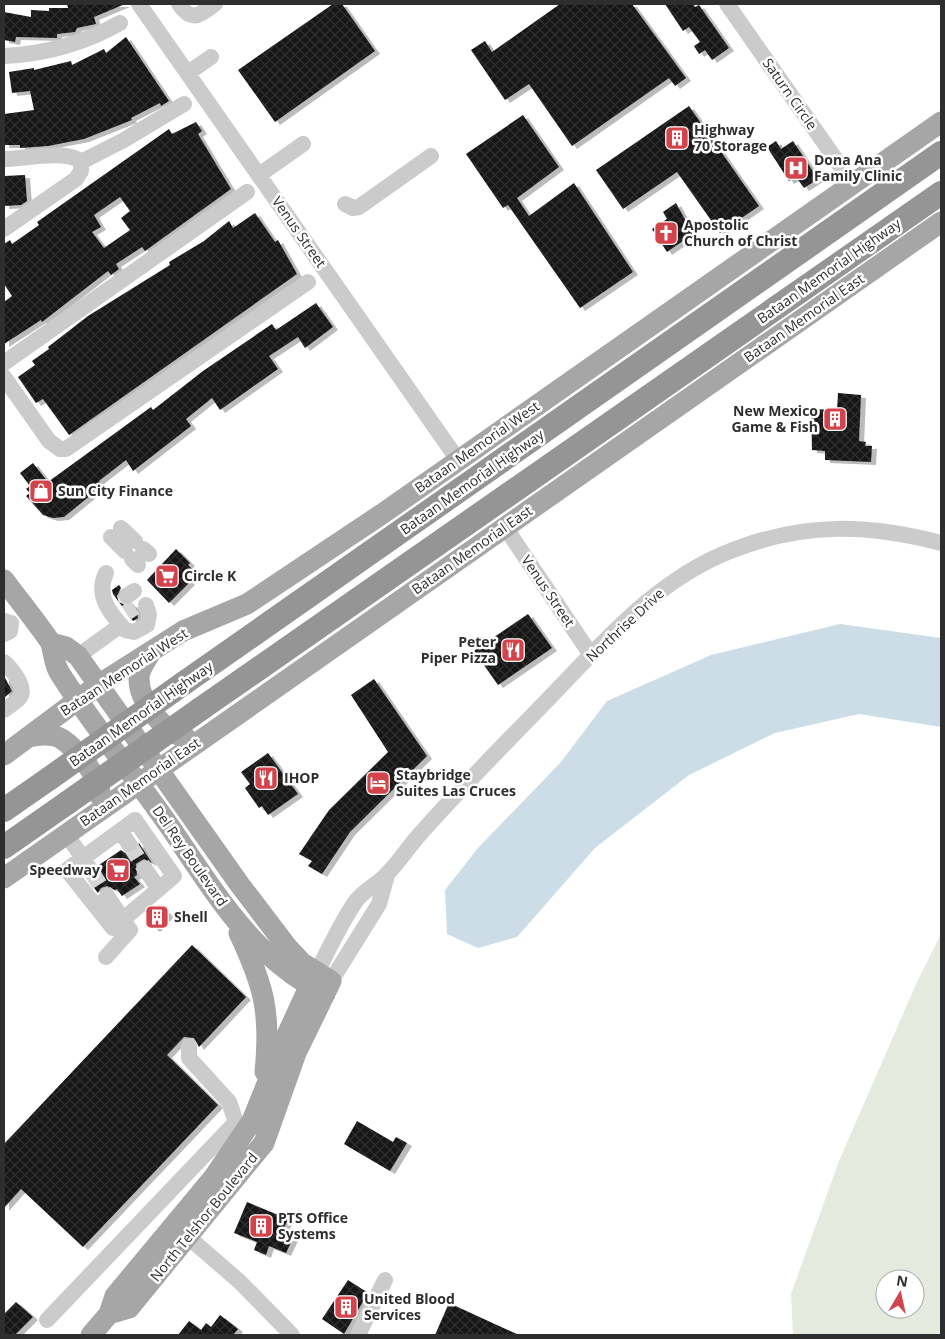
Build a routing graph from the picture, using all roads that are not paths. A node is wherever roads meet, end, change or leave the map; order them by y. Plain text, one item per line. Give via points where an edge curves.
1 (139, 4) edge
2 (179, 4) edge
3 (215, 4) edge
4 (727, 4) edge
5 (120, 23) dead end
6 (4, 56) edge
7 (211, 57) dead end
8 (188, 73) junction
9 (184, 104) dead end
10 (941, 122) edge
11 (303, 144) dead end
12 (937, 155) edge
13 (431, 156) dead end
14 (4, 159) edge
15 (81, 162) junction
16 (260, 175) junction
17 (853, 184) junction
18 (247, 192) dead end
19 (941, 193) edge
20 (345, 204) dead end
21 (941, 222) edge
22 (4, 229) edge
23 (308, 282) dead end
24 (4, 363) edge
25 (4, 377) edge
26 (458, 460) junction
27 (505, 527) junction
28 (116, 532) dead end
29 (941, 543) edge
30 (137, 553) dead end
31 (106, 573) dead end
32 (4, 580) edge
33 (11, 623) edge
34 (51, 643) junction
35 (150, 654) junction
36 (591, 655) junction
37 (78, 656) junction
38 (4, 662) edge
39 (98, 685) junction
40 (78, 700) junction
41 (4, 710) edge
42 (28, 737) junction
43 (202, 739) junction
44 (4, 755) edge
45 (158, 771) junction
46 (140, 783) junction
47 (4, 810) edge
48 (93, 815) junction
49 (66, 834) junction
50 (176, 836) junction
51 (4, 847) edge
52 (158, 850) junction
53 (87, 864) junction
54 (145, 869) tunnel mouth
55 (4, 878) edge
56 (240, 885) junction
57 (159, 889) junction
58 (107, 896) tunnel mouth
59 (218, 897) junction
60 (232, 916) junction
61 (122, 919) junction
62 (106, 957) dead end
63 (321, 983) junction
64 (189, 1046) dead end
65 (252, 1121) junction
66 (181, 1231) junction
67 (385, 1280) dead end
68 (47, 1320) dead end
69 (91, 1335) edge
70 (292, 1335) edge
71 (358, 1335) edge

1 - 8 street, Venus Street
2 - 3 street via 191,16
4 - 17 street, Saturn Circle
5 - 6 street via 67,48
7 - 8 street
8 - 16 street, Venus Street
9 - 15 street
10 - 17 main road, Bataan Memorial West
11 - 16 street
12 - 47 highway, Bataan Memorial Highway, bridge
13 - 20 street via 360,207 352,208
14 - 15 street via 63,155 73,156
15 - 22 street via 81,172 76,179
16 - 26 street, Venus Street
17 - 26 main road, Bataan Memorial West
18 - 24 street
19 - 51 highway, Bataan Memorial Highway, bridge
21 - 27 main road, Bataan Memorial East
23 - 25 street via 66,449 60,449 49,441
26 - 35 main road, Bataan Memorial West via 247,604 183,631
27 - 36 street, Venus Street
27 - 43 main road, Bataan Memorial East
28 - 30 street
29 - 36 street, Northrise Drive via 875,529 816,530 762,540 694,568 658,591
31 - 37 street via 101,593 128,607
32 - 33 main road, Del Rey Boulevard
33 - 34 main road, Del Rey Boulevard
34 - 37 main road, Del Rey Boulevard via 66,647
34 - 40 main road, Del Rey Boulevard via 55,664
35 - 39 main road, Bataan Memorial West
35 - 43 main road via 140,669 144,699 166,728 181,737
36 - 63 street, Northrise Drive via 421,833 387,875 357,899
37 - 39 main road, Del Rey Boulevard
38 - 41 street via 22,692 19,699
39 - 40 main road, Bataan Memorial West
39 - 45 main road, Del Rey Boulevard
40 - 42 main road, Bataan Memorial West
40 - 46 main road, Del Rey Boulevard
42 - 44 main road, Bataan Memorial West
42 - 48 main road via 55,736 74,749 99,785 100,800
43 - 45 main road, Bataan Memorial East
45 - 46 main road, Bataan Memorial East
45 - 56 main road, Del Rey Boulevard
46 - 48 main road, Bataan Memorial East
46 - 50 main road, Del Rey Boulevard
48 - 49 main road, Bataan Memorial East
49 - 53 street
49 - 55 main road, Bataan Memorial East
50 - 52 street
50 - 59 main road, Del Rey Boulevard
52 - 53 street via 135,820 124,838
52 - 57 street via 174,876
53 - 61 street via 67,870 113,928
54 - 57 street
56 - 59 main road
56 - 63 main road, Del Rey Boulevard via 288,948
57 - 61 street
58 - 61 street
59 - 60 main road, Del Rey Boulevard
60 - 63 main road, Del Rey Boulevard via 268,956 295,978
60 - 65 main road via 258,972 266,1006 265,1072
61 - 62 street via 130,930
63 - 65 main road, North Telshor Boulevard
63 - 66 main road, North Telshor Boulevard via 264,1143
64 - 68 street via 189,1058 229,1102 236,1122
65 - 66 main road, North Telshor Boulevard
66 - 69 main road, North Telshor Boulevard via 115,1296 109,1314
66 - 70 street via 240,1282
67 - 71 street

